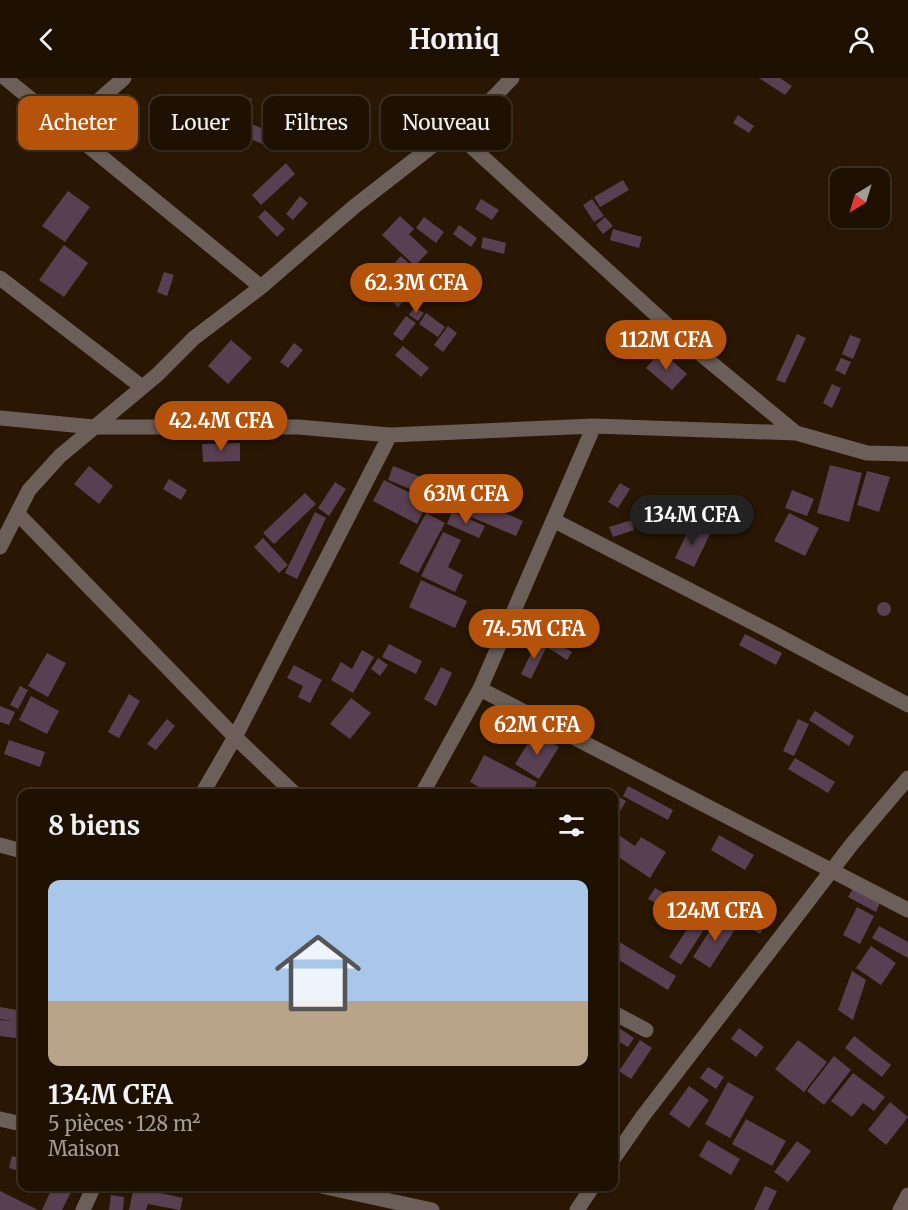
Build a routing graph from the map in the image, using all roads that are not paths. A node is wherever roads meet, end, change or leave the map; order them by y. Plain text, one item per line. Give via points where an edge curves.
1 (5, 78) edge
2 (124, 78) edge
3 (512, 78) edge
4 (27, 96) edge
5 (104, 96) edge
6 (495, 96) edge
7 (92, 150) edge
8 (427, 150) edge
9 (475, 150) edge
10 (0, 278) edge
11 (261, 287) junction
12 (142, 387) junction
13 (0, 418) edge
14 (594, 426) junction
15 (94, 427) junction
16 (796, 433) junction
17 (390, 435) junction
18 (908, 454) edge
19 (17, 513) junction
20 (555, 521) junction
21 (0, 547) edge
22 (480, 689) junction
23 (908, 705) edge
24 (236, 737) junction
25 (908, 778) edge
26 (205, 789) edge
27 (290, 789) edge
28 (425, 789) edge
29 (0, 845) edge
30 (18, 850) edge
31 (832, 870) junction
32 (908, 910) edge
33 (618, 1015) edge
34 (646, 1030) dead end
35 (0, 1119) edge
36 (18, 1123) edge
37 (618, 1152) edge
38 (92, 1191) edge
39 (344, 1191) edge
40 (590, 1191) edge
41 (908, 1195) edge
42 (83, 1210) edge
43 (432, 1210) edge
44 (577, 1210) edge
45 (900, 1210) edge

1 - 4 street
2 - 5 street
3 - 6 street
7 - 11 street
8 - 11 street
9 - 16 street via 686,342
10 - 12 street
11 - 12 street via 194,338
12 - 15 street
13 - 15 street
14 - 16 street
14 - 17 street
14 - 20 street
15 - 17 street via 298,427
15 - 19 street via 29,490
16 - 18 street via 867,453
17 - 24 street
19 - 21 street
19 - 24 street
20 - 22 street
20 - 23 street
22 - 28 street
22 - 31 street
24 - 26 street
24 - 27 street
25 - 31 street
29 - 30 street
31 - 32 street
31 - 37 street
33 - 34 street
35 - 36 street
38 - 42 street
39 - 43 street
40 - 44 street
41 - 45 street

